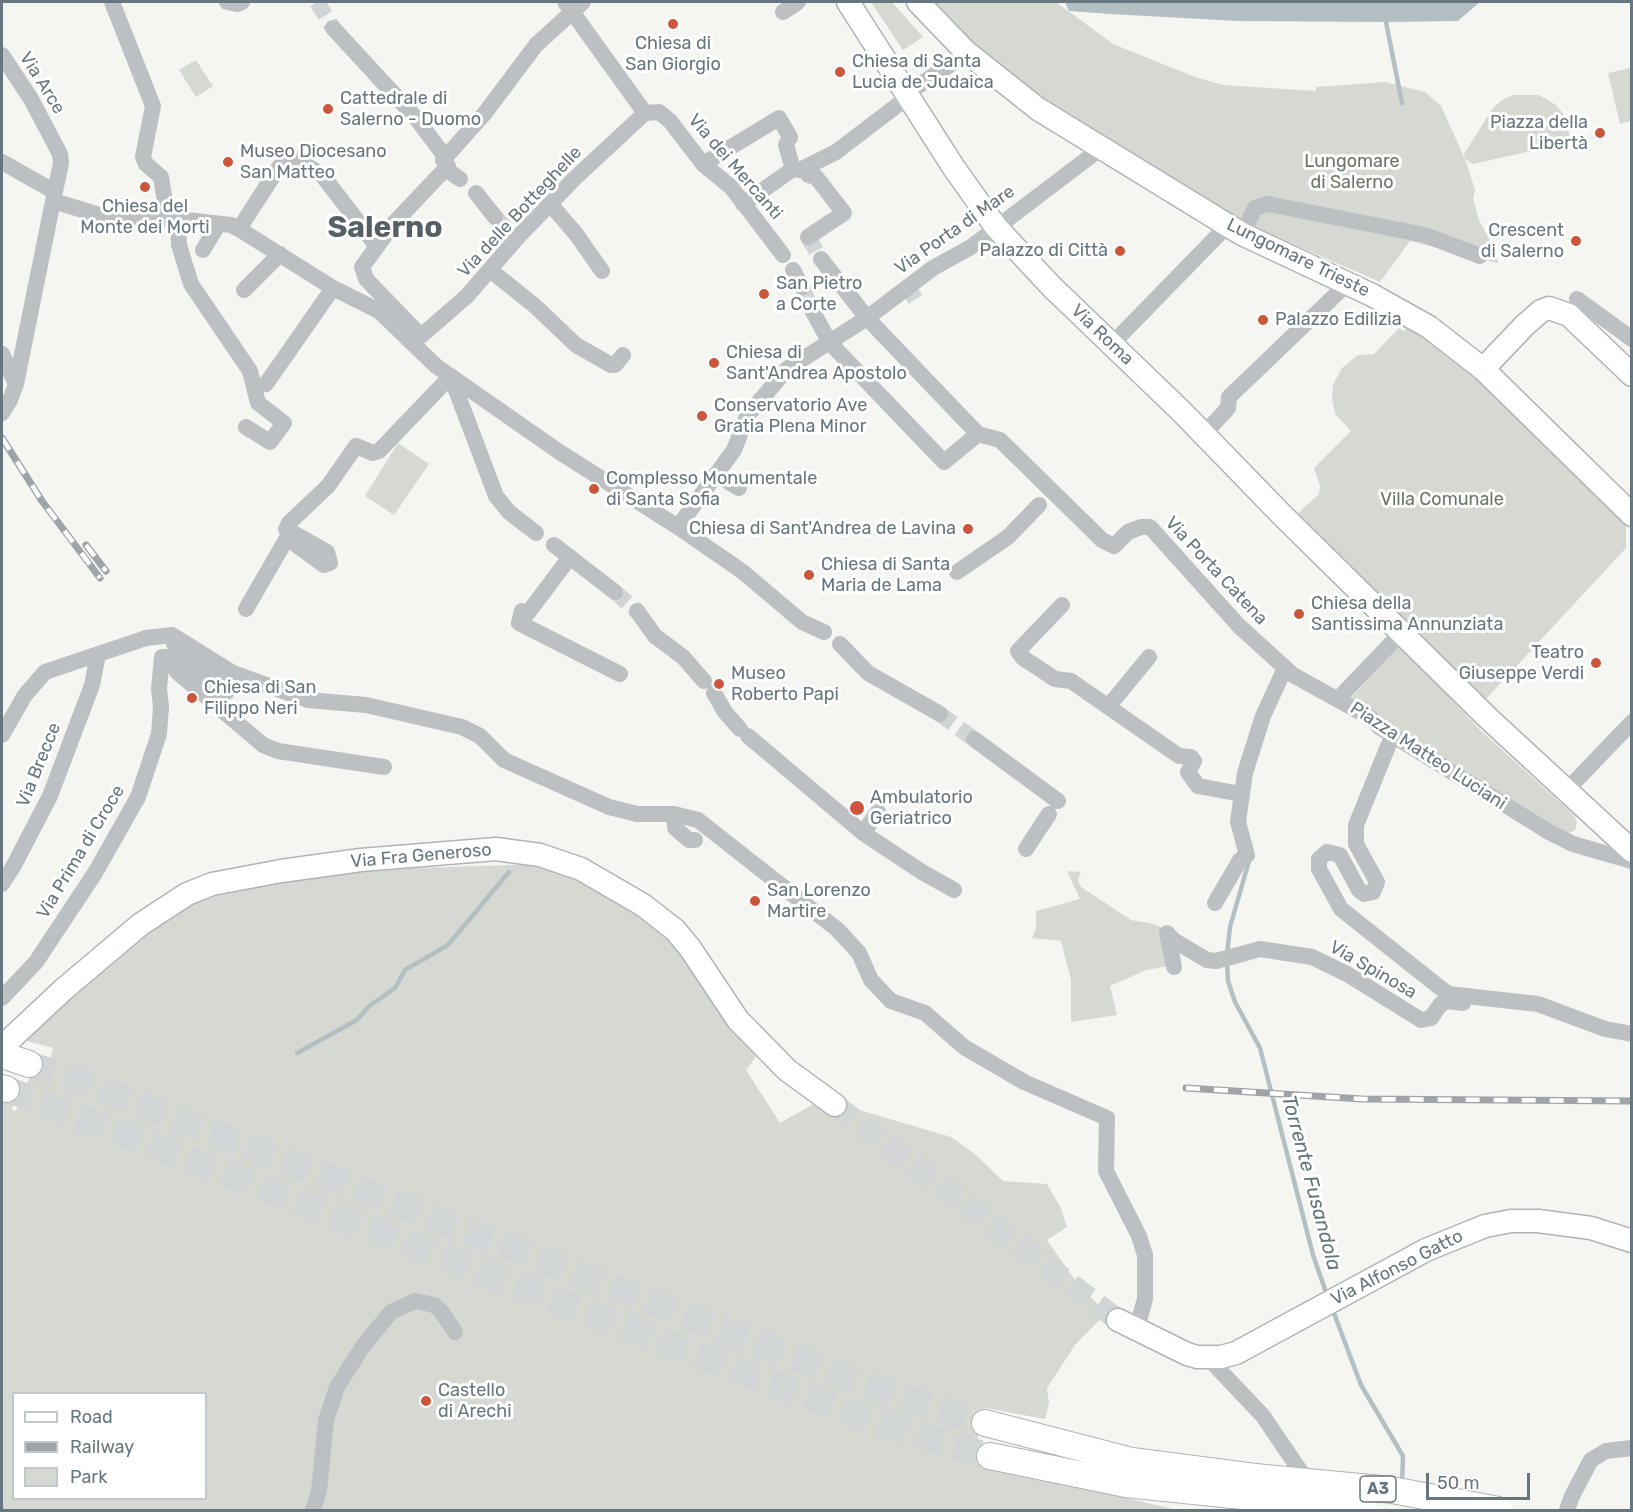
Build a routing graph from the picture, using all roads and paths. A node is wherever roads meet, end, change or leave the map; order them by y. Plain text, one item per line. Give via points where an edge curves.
1 (112, 2) edge
2 (798, 2) edge
3 (848, 2) edge
4 (918, 2) edge
5 (573, 4) edge
6 (783, 12) dead end
7 (333, 28) tunnel mouth
8 (965, 51) junction
9 (2, 55) edge
10 (907, 96) junction
11 (645, 113) junction
12 (1100, 149) junction
13 (446, 161) junction
14 (2, 162) edge
15 (703, 164) junction
16 (803, 174) junction
17 (460, 179) dead end
18 (476, 193) dead end
19 (53, 203) junction
20 (743, 204) junction
21 (551, 205) junction
22 (171, 213) junction
23 (495, 218) tunnel mouth
24 (229, 226) junction
25 (996, 227) junction
26 (1235, 229) junction
27 (808, 237) dead end
28 (376, 245) junction
29 (203, 250) dead end
30 (280, 254) junction
31 (783, 255) dead end
32 (1480, 255) dead end
33 (821, 259) tunnel mouth
34 (490, 270) junction
35 (793, 270) dead end
36 (603, 271) dead end
37 (1348, 283) junction
38 (802, 287) tunnel mouth
39 (333, 288) junction
40 (244, 290) dead end
41 (1577, 299) dead end
42 (393, 310) junction
43 (813, 312) tunnel mouth
44 (867, 318) junction
45 (1632, 339) edge
46 (830, 342) junction
47 (1112, 344) junction
48 (2, 354) edge
49 (622, 355) dead end
50 (1483, 369) junction
51 (1632, 375) edge
52 (451, 376) junction
53 (16, 384) junction
54 (261, 389) junction
55 (2, 412) edge
56 (246, 427) dead end
57 (978, 434) junction
58 (1204, 434) junction
59 (717, 475) junction
60 (740, 488) dead end
61 (1039, 505) dead end
62 (1632, 515) edge
63 (678, 527) junction
64 (536, 533) dead end
65 (554, 545) dead end
66 (570, 556) junction
67 (957, 572) dead end
68 (615, 592) tunnel mouth
69 (1062, 605) dead end
70 (246, 609) dead end
71 (637, 611) tunnel mouth
72 (824, 632) dead end
73 (1402, 632) junction
74 (170, 635) junction
75 (840, 644) dead end
76 (98, 655) junction
77 (1149, 657) dead end
78 (178, 664) junction
79 (1289, 672) junction
80 (620, 674) dead end
81 (1338, 699) junction
82 (1108, 707) junction
83 (940, 714) tunnel mouth
84 (1632, 722) edge
85 (1393, 734) junction
86 (2, 735) edge
87 (974, 739) tunnel mouth
88 (324, 757) junction
89 (278, 758) dead end
90 (384, 767) dead end
91 (1566, 791) junction
92 (1241, 794) junction
93 (878, 812) dead end
94 (674, 814) junction
95 (1605, 828) junction
96 (863, 833) junction
97 (695, 840) dead end
98 (1026, 849) dead end
99 (1597, 851) junction
100 (1632, 851) edge
101 (1632, 861) edge
102 (2, 884) edge
103 (954, 890) dead end
104 (1215, 903) dead end
105 (1174, 967) dead end
106 (2, 998) edge
107 (1523, 1003) junction
108 (1632, 1034) edge
109 (2, 1047) edge
110 (2, 1054) edge
111 (29, 1064) tunnel mouth
112 (835, 1105) tunnel mouth
113 (1632, 1241) edge
114 (1127, 1326) joint
115 (455, 1332) dead end
116 (1208, 1358) junction
117 (985, 1423) tunnel mouth
118 (1632, 1448) edge
119 (990, 1456) tunnel mouth
120 (1129, 1473) junction
121 (1253, 1487) junction
122 (314, 1510) edge
123 (1308, 1510) edge
124 (1364, 1510) edge
125 (1499, 1510) edge
126 (1567, 1510) edge

1 - 22 street via 153,106 144,159 159,174
2 - 6 street
3 - 10 main road, Via Roma
4 - 8 main road, Lungomare Trieste
5 - 11 street
5 - 13 street
7 - 13 street via 416,118
8 - 10 street
8 - 12 main road, Lungomare Trieste via 1038,109
9 - 19 street, Via Arce via 60,154
10 - 16 street
10 - 25 main road, Via Roma
11 - 15 street, Via dei Mercanti via 659,112 665,116
11 - 21 street, Via delle Botteghelle
12 - 25 street, Via Porta di Mare
12 - 26 main road, Lungomare Trieste
13 - 17 street via 450,172
13 - 28 street
14 - 19 street via 21,173
15 - 16 street via 779,118 790,137 786,145
15 - 20 street, Via dei Mercanti via 731,187
16 - 20 street
16 - 27 street via 816,177 844,213
18 - 23 street
19 - 22 street via 116,220 151,220 161,212
19 - 53 street, Via Arce
20 - 31 street, Via dei Mercanti
21 - 34 street, Via delle Botteghelle
21 - 36 street
22 - 24 street
22 - 54 street via 191,284
24 - 28 street via 279,167 294,157 322,175
24 - 29 street
24 - 30 street
25 - 44 street, Via Porta di Mare via 967,251 907,286
25 - 47 main road, Via Roma
26 - 32 street via 1255,208 1272,205 1425,235
26 - 37 main road, Lungomare Trieste
26 - 47 street
28 - 42 street via 362,273
30 - 39 street
30 - 40 street
33 - 44 street
34 - 42 street, Via delle Botteghelle via 422,336
34 - 49 street via 576,345 611,365
35 - 38 street
37 - 50 main road, Lungomare Trieste via 1419,321
37 - 58 street via 1229,397 1228,408
39 - 42 street
39 - 54 street
41 - 45 street
42 - 52 street via 436,366
43 - 46 street
44 - 46 street, Via Porta di Mare
44 - 57 street
46 - 57 street via 939,463
46 - 59 street, Via Porta di Mare via 787,369 747,416 734,450
47 - 58 main road, Via Roma
48 - 53 street
50 - 51 main road via 1525,325 1549,308 1569,315
50 - 62 main road, Lungomare Trieste
52 - 63 street via 558,451
52 - 64 street via 496,496
52 - 70 street via 377,452 356,446 328,486 289,523 286,529 329,555 330,563 324,565 287,538
53 - 55 street, Via Arce
54 - 56 street via 260,406 284,423 270,442
57 - 79 street, Via Porta Catena via 1000,440 1102,540 1114,546 1128,532 1150,526 1239,626
58 - 73 main road, Via Roma
59 - 60 street
59 - 63 street, Via Porta di Mare
61 - 67 street via 1008,537
63 - 72 street via 759,583 802,622
65 - 66 street
66 - 68 street
66 - 80 street via 523,618
69 - 82 street via 1018,651 1041,672 1071,681
71 - 96 street via 655,636 683,657 744,733
73 - 81 street, Piazza Matteo Luciani
73 - 91 main road
74 - 76 street via 146,638
74 - 78 street via 178,650 227,692 221,694
74 - 94 street via 245,678 322,704 366,705 462,727 480,736 504,760 609,807 637,814
75 - 83 street via 868,674
76 - 86 street via 45,672 25,695
76 - 102 street, Via Brecce via 92,685 50,796
77 - 82 street
78 - 88 street via 177,672 263,745
78 - 106 street, Via Prima di Croce via 170,657 162,657 159,734 138,797 95,873 36,962
79 - 81 street
79 - 92 street via 1263,717
81 - 85 street, Piazza Matteo Luciani
82 - 92 street via 1179,756 1193,758 1188,772 1198,786
84 - 91 street
85 - 99 street, Piazza Matteo Luciani via 1549,832
85 - 107 street via 1356,825 1356,844 1377,882 1373,892 1364,894 1359,890 1340,855 1322,855 1319,869 1341,909 1448,994
87 - 98 street via 1053,808
88 - 89 street via 321,763
88 - 90 street
91 - 95 main road
92 - 104 street via 1238,822 1247,855 1240,860
93 - 96 street
94 - 97 street via 675,828 689,840
94 - 114 street via 707,825 838,930 859,953 871,980 891,1001 925,1013 964,1047 1024,1082 1107,1118 1106,1171 1145,1255 1145,1299
95 - 99 street via 1611,846
95 - 100 main road
96 - 103 street
99 - 101 street, Piazza Matteo Luciani
105 - 107 street, Via Spinosa via 1167,933 1200,957 1216,961 1243,952 1274,950 1312,957 1421,1020 1431,1018 1446,1001 1514,1006
107 - 108 street via 1538,1004 1605,1029
109 - 112 main road, Via Fra Generoso via 141,924 187,894 212,884 281,871 496,849 540,855 580,869 643,904 690,948 738,1020 787,1070
110 - 111 highway
113 - 116 main road, Via Alfonso Gatto via 1569,1225 1511,1221 1485,1226 1426,1250 1236,1353
114 - 116 main road via 1187,1354
115 - 122 street via 434,1305 415,1301 391,1312 363,1346 337,1387 326,1420
116 - 123 street via 1263,1416 1303,1475
117 - 120 highway, A3
118 - 126 street via 1606,1451 1591,1460
119 - 120 highway, A3 via 1027,1464
120 - 121 highway, A3
121 - 124 highway, A3, bridge
121 - 125 highway, A3, bridge via 1392,1490

